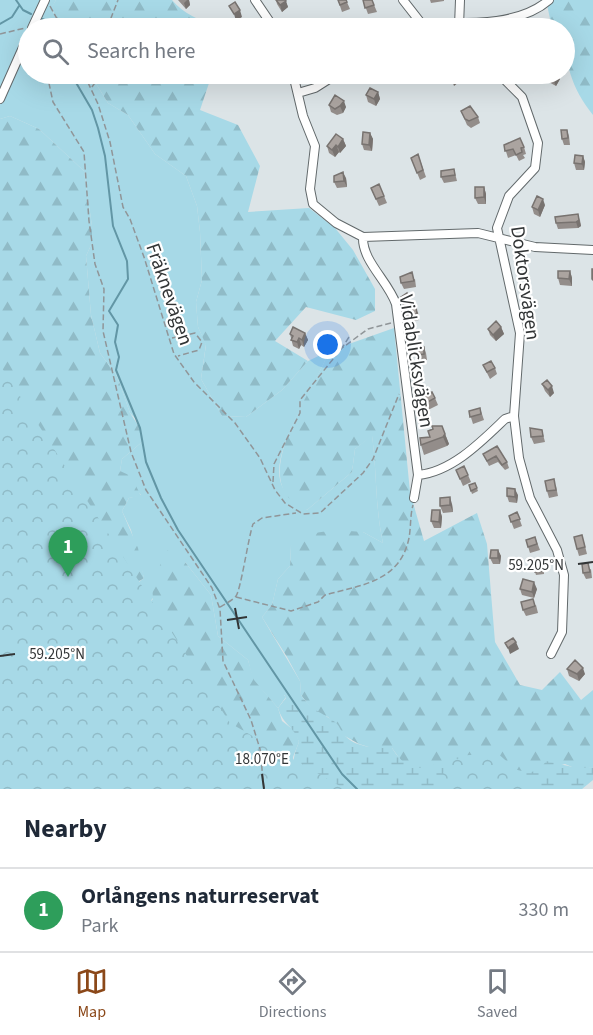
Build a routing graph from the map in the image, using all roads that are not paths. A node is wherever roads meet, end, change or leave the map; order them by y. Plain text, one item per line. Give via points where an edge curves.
1 (46, 0) edge
2 (255, 0) edge
3 (403, 0) edge
4 (460, 0) edge
5 (549, 0) edge
6 (37, 18) edge
7 (267, 18) edge
8 (417, 18) edge
9 (459, 18) edge
10 (508, 18) edge
11 (18, 58) edge
12 (296, 84) edge
13 (321, 84) edge
14 (509, 84) edge
15 (298, 93) junction
16 (0, 99) edge
17 (363, 237) junction
18 (499, 237) junction
19 (593, 250) edge
20 (514, 416) junction
21 (418, 475) junction
22 (414, 498) road end
23 (551, 654) dead end

1 - 6 street
2 - 7 street
3 - 8 street
4 - 9 street
5 - 10 street via 526,15
11 - 16 street
12 - 15 street
13 - 15 street
14 - 18 street, Doktorsvägen via 524,100 538,147 532,174 507,200 497,228
15 - 17 street via 315,146 310,189 313,204 336,223
17 - 18 street via 466,232
17 - 21 street, Vidablicksvägen via 364,252 393,296
18 - 19 street via 535,247
18 - 20 street, Doktorsvägen via 520,333
20 - 21 street via 462,456
20 - 23 street, Doktorsvägen via 525,485 557,550 564,576 562,632
21 - 22 street, Vidablicksvägen

